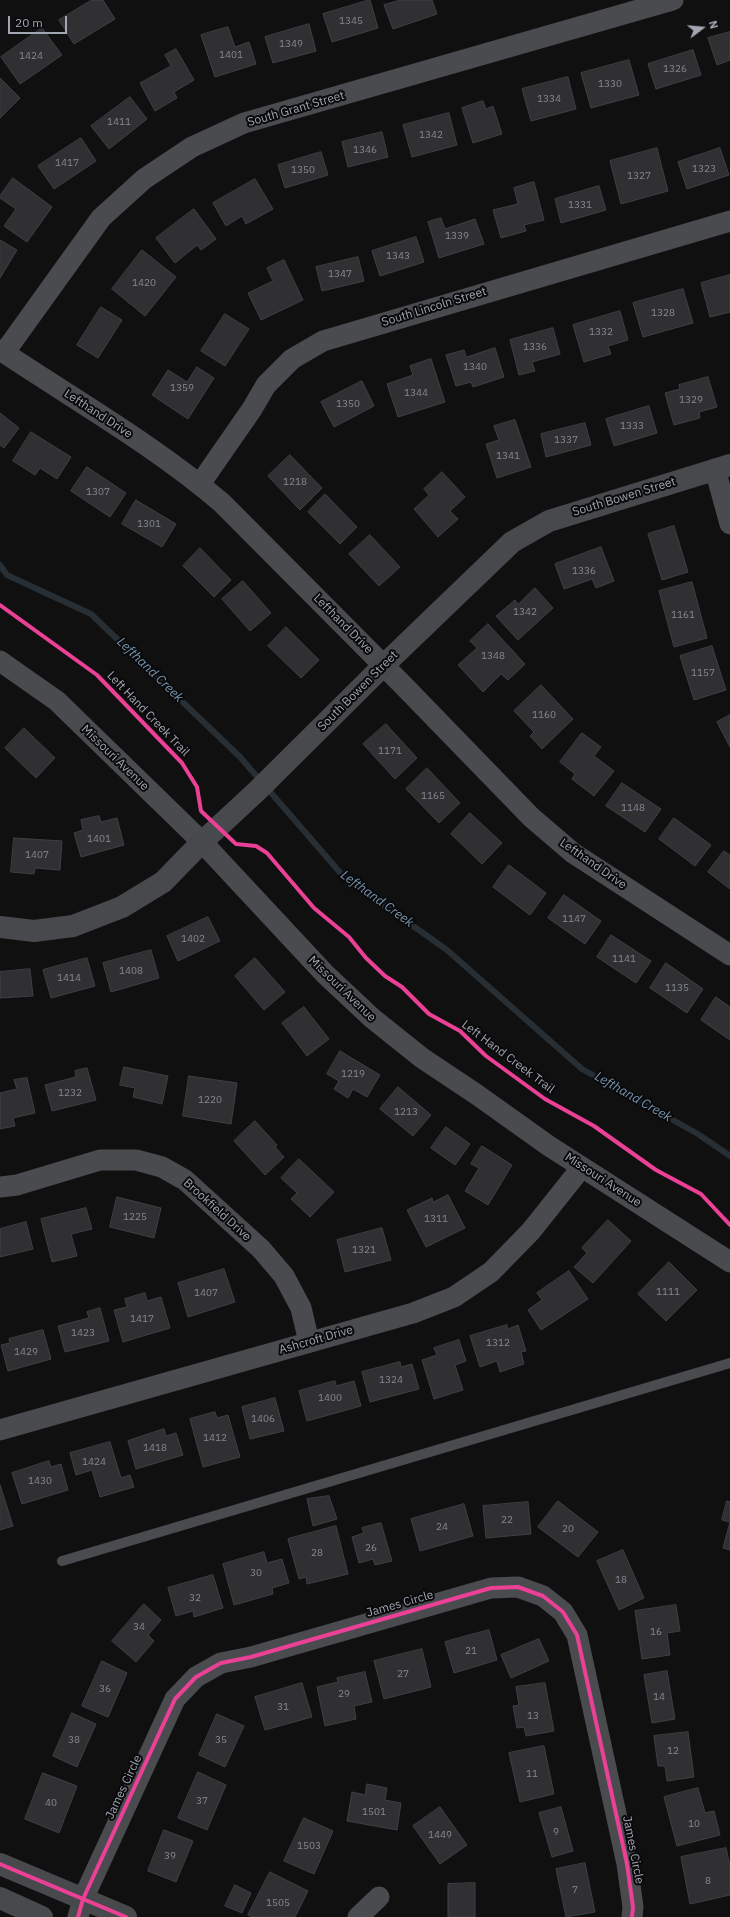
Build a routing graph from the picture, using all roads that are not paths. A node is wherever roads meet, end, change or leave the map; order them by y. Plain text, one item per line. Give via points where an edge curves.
1 (673, 0) edge
2 (730, 221) edge
3 (2, 351) edge
4 (722, 467) edge
5 (200, 484) junction
6 (730, 524) edge
7 (0, 661) edge
8 (384, 665) junction
9 (202, 842) junction
10 (0, 927) edge
11 (730, 955) edge
12 (582, 1167) junction
13 (0, 1187) edge
14 (730, 1262) edge
15 (310, 1342) junction
16 (730, 1363) edge
17 (0, 1430) edge
18 (62, 1562) dead end
19 (0, 1864) edge
20 (379, 1897) dead end
21 (0, 1898) edge
22 (80, 1908) edge
23 (42, 1917) edge
24 (126, 1917) edge
25 (358, 1917) edge
26 (632, 1917) edge

1 - 3 street, South Grant Street via 244,123 192,147 144,179 101,218
2 - 5 street, South Lincoln Street via 323,341 292,359 266,385
3 - 5 street, Lefthand Drive via 159,453
4 - 6 street
4 - 8 street, South Bowen Street via 549,521 512,542
5 - 8 street, Lefthand Drive via 228,508
7 - 9 street, Missouri Avenue via 57,701
8 - 9 street, South Bowen Street via 278,771
8 - 11 street, Lefthand Drive via 531,817 574,853
9 - 10 street, South Bowen Street via 163,882 122,907 73,926 34,931
9 - 12 street, Missouri Avenue via 325,974 372,1018 422,1058
12 - 14 street, Missouri Avenue
12 - 15 street, Ashcroft Drive via 531,1231 491,1272 454,1297 413,1313
13 - 15 street, Brookfield Drive via 17,1185 100,1160 136,1160 162,1167 185,1180 261,1249 284,1276 301,1308
15 - 17 street, Ashcroft Drive
16 - 18 lane
19 - 22 street
20 - 25 street
21 - 23 street
22 - 24 street
22 - 26 street, James Circle via 175,1699 196,1677 221,1663 251,1657 491,1588 518,1587 543,1596 563,1612 577,1635 627,1864

